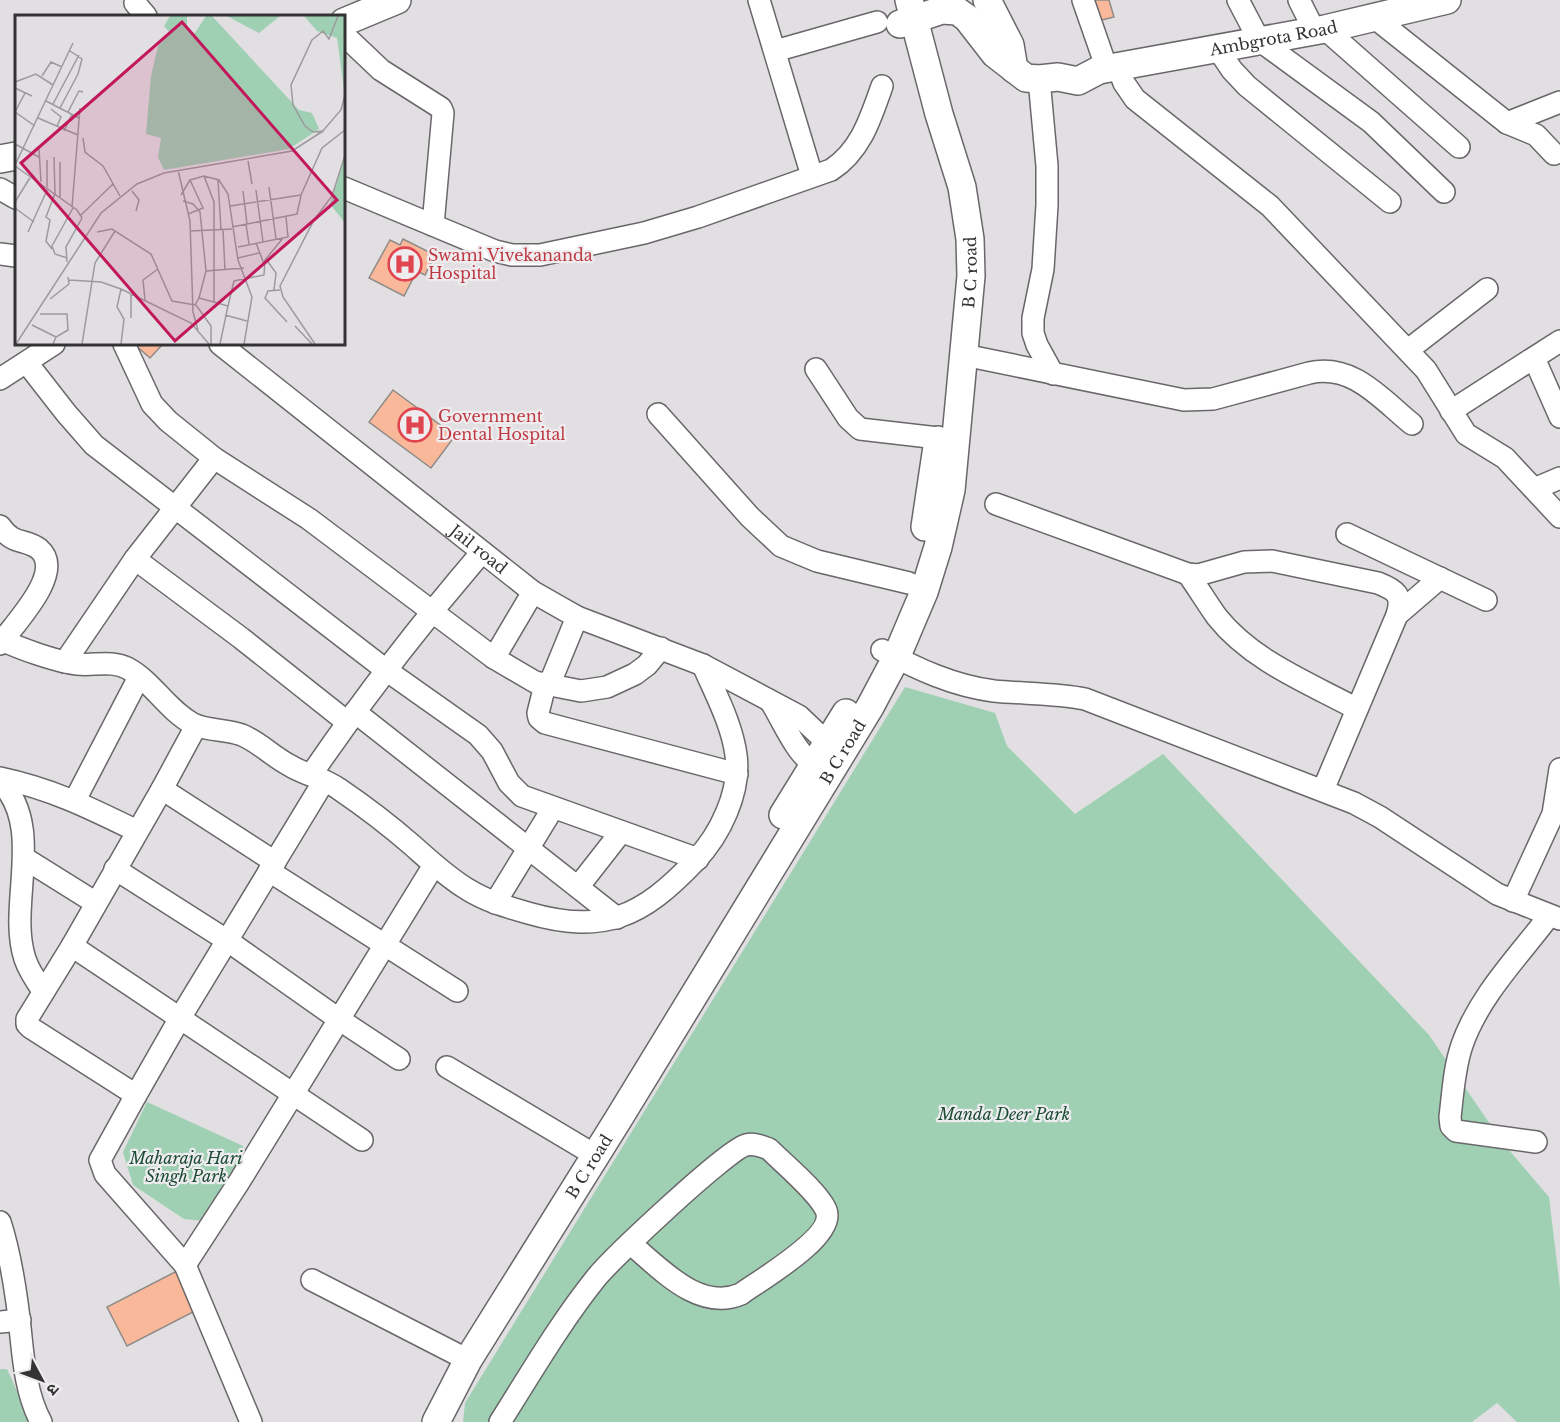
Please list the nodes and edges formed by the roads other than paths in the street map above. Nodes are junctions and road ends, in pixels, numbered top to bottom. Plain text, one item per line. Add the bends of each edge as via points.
1 (397, 0) edge
2 (759, 0) edge
3 (987, 0) edge
4 (1083, 0) edge
5 (1238, 0) edge
6 (1299, 0) edge
7 (1447, 0) edge
8 (956, 5) edge
9 (899, 13) edge
10 (1375, 18) junction
11 (345, 22) edge
12 (1320, 30) junction
13 (345, 36) edge
14 (1259, 40) junction
15 (1217, 48) junction
16 (775, 51) junction
17 (1014, 69) junction
18 (1108, 69) junction
19 (1048, 78) junction
20 (882, 86) dead end
21 (1560, 102) edge
22 (1507, 123) junction
23 (1459, 147) dead end
24 (1554, 154) dead end
25 (15, 156) edge
26 (0, 159) edge
27 (812, 176) junction
28 (345, 188) edge
29 (0, 189) edge
30 (1444, 192) dead end
31 (15, 197) edge
32 (1390, 202) dead end
33 (433, 225) junction
34 (0, 254) edge
35 (15, 256) edge
36 (1487, 289) dead end
37 (1560, 341) edge
38 (53, 345) edge
39 (124, 345) edge
40 (220, 345) edge
41 (1408, 350) junction
42 (964, 355) junction
43 (1534, 358) junction
44 (27, 363) junction
45 (816, 369) dead end
46 (1053, 374) junction
47 (0, 379) edge
48 (1451, 411) junction
49 (658, 414) dead end
50 (1560, 417) edge
51 (1412, 424) dead end
52 (938, 438) junction
53 (214, 458) junction
54 (1560, 478) edge
55 (1534, 489) junction
56 (996, 504) dead end
57 (176, 507) junction
58 (1560, 517) edge
59 (0, 526) edge
60 (1347, 534) dead end
61 (482, 552) junction
62 (135, 559) junction
63 (1188, 574) junction
64 (1440, 578) junction
65 (909, 583) junction
66 (533, 591) junction
67 (1486, 600) dead end
68 (431, 612) junction
69 (1397, 615) junction
70 (578, 617) junction
71 (1, 641) edge
72 (661, 648) junction
73 (889, 654) junction
74 (494, 658) junction
75 (64, 662) junction
76 (703, 665) junction
77 (386, 670) junction
78 (139, 676) junction
79 (545, 685) junction
80 (1357, 709) junction
81 (351, 717) junction
82 (196, 726) junction
83 (827, 760) junction
84 (1560, 769) edge
85 (736, 774) junction
86 (318, 778) junction
87 (0, 779) edge
88 (162, 789) junction
89 (1323, 790) junction
90 (75, 800) junction
91 (553, 808) junction
92 (8, 813) edge
93 (137, 831) junction
94 (621, 832) junction
95 (528, 848) junction
96 (24, 858) junction
97 (698, 859) junction
98 (434, 865) junction
99 (272, 866) junction
100 (115, 869) junction
101 (578, 887) junction
102 (1513, 901) junction
103 (96, 903) junction
104 (495, 903) junction
105 (617, 918) junction
106 (1555, 918) edge
107 (228, 941) junction
108 (385, 945) junction
109 (72, 946) junction
110 (44, 991) junction
111 (457, 991) dead end
112 (180, 1018) junction
113 (340, 1020) junction
114 (399, 1059) dead end
115 (447, 1066) dead end
116 (641, 1067) junction
117 (292, 1094) junction
118 (135, 1095) junction
119 (362, 1140) dead end
120 (1536, 1142) dead end
121 (583, 1148) junction
122 (0, 1222) edge
123 (631, 1244) junction
124 (185, 1264) junction
125 (312, 1280) dead end
126 (10, 1321) edge
127 (462, 1357) junction
128 (41, 1422) edge
129 (251, 1422) edge
130 (422, 1422) edge
131 (436, 1422) edge
132 (500, 1422) edge

1 - 11 main road
2 - 16 street
3 - 17 main road via 1010,45
4 - 18 street
5 - 14 street
6 - 12 street
7 - 10 main road, Ambgrota Road
8 - 9 main road via 942,10
8 - 17 main road via 995,54
9 - 16 street
9 - 42 main road, B C road via 939,114 962,187 971,276
9 - 52 main road via 949,215 952,285
10 - 12 main road, Ambgrota Road
10 - 22 street
12 - 14 main road, Ambgrota Road
12 - 23 street
13 - 33 street via 381,70 441,108
14 - 15 main road, Ambgrota Road
14 - 30 street via 1371,123
15 - 18 main road, Ambgrota Road
15 - 32 street via 1247,86
16 - 27 street
17 - 19 main road via 1026,78
18 - 19 main road, Ambgrota Road via 1078,81
18 - 41 street via 1124,82 1135,99 1270,206
19 - 46 street via 1047,205 1033,333
20 - 27 street via 867,126 848,157 831,170
21 - 22 street
22 - 24 street via 1536,135
25 - 26 main road
27 - 33 street via 644,233 540,255 495,251
28 - 33 street
29 - 31 street
34 - 35 street
36 - 41 street
37 - 43 street
38 - 44 street
39 - 53 street via 152,404
40 - 61 street, Jail road
41 - 48 street via 1426,370
42 - 46 street
42 - 73 main road, B C road via 951,490 938,547 924,592
43 - 48 street
43 - 50 street
44 - 47 street
44 - 57 street via 94,445
45 - 52 street via 848,418 860,429
46 - 51 street via 1198,401 1316,371 1334,370 1355,378
48 - 55 street via 1466,434 1499,453
49 - 65 street via 781,546 817,561
52 - 65 main road via 930,507
53 - 57 street
53 - 68 street via 309,519
54 - 55 street
55 - 58 street
56 - 63 street
57 - 62 street
57 - 77 street
59 - 71 street via 13,539 40,551 46,572 41,589
60 - 64 street
61 - 66 street, Jail road
61 - 68 street
62 - 75 street
62 - 81 street
63 - 69 street via 1198,575 1244,562 1272,561 1387,586 1399,596
63 - 80 street via 1218,618 1246,645 1279,668
64 - 67 street
64 - 69 street
65 - 73 main road
66 - 70 street, Jail road
66 - 74 street
68 - 74 street
68 - 77 street
69 - 80 street
70 - 72 street, Jail road
70 - 79 street via 552,678
71 - 75 street
72 - 76 street, Jail road
72 - 79 street via 635,674 607,687 581,690
73 - 83 main road
73 - 89 street via 970,687 1085,699
74 - 79 street via 523,677
75 - 78 street via 117,664
76 - 83 street, Jail road via 771,701 796,747
76 - 85 street via 732,739
77 - 81 street
77 - 91 street via 478,735 515,791
78 - 82 street
78 - 90 street
79 - 85 street via 537,713 545,723
80 - 89 street
81 - 86 street
81 - 95 street
82 - 86 street via 241,735 286,764
82 - 88 street
83 - 116 main road
84 - 102 street via 1553,814
85 - 97 street via 722,823
86 - 98 street via 368,809
86 - 99 street
87 - 90 street
87 - 92 street via 8,789
88 - 93 street
88 - 99 street
89 - 102 street via 1380,817
90 - 93 street
91 - 94 street
91 - 95 street
92 - 96 street via 23,836
93 - 100 street
94 - 97 street
94 - 101 street
95 - 101 street
95 - 104 street
96 - 103 street
96 - 110 street via 22,946 30,971
97 - 105 street via 650,901
98 - 104 street via 466,889
98 - 108 street
99 - 107 street
99 - 108 street
100 - 103 street
100 - 107 street
101 - 105 street
102 - 106 street
103 - 109 street
104 - 105 street via 570,924
106 - 120 street via 1479,1008 1456,1064 1450,1117 1456,1131
107 - 112 street
107 - 113 street
108 - 111 street
108 - 113 street
109 - 110 street
109 - 112 street
110 - 118 street via 30,1011 27,1024
112 - 117 street
112 - 118 street
113 - 114 street
113 - 117 street
115 - 121 street
116 - 121 main road
116 - 127 main road, B C road
117 - 119 street
117 - 124 street
118 - 124 street via 102,1154 102,1167
121 - 127 main road
122 - 126 street via 9,1250
123 - 123 street via 730,1154 745,1145 768,1149 821,1202 827,1213 826,1223 808,1246 731,1298 705,1297 680,1285
123 - 132 street via 598,1275 569,1314
124 - 129 street
125 - 127 street
126 - 128 street
127 - 130 main road via 439,1383
127 - 131 main road, B C road

